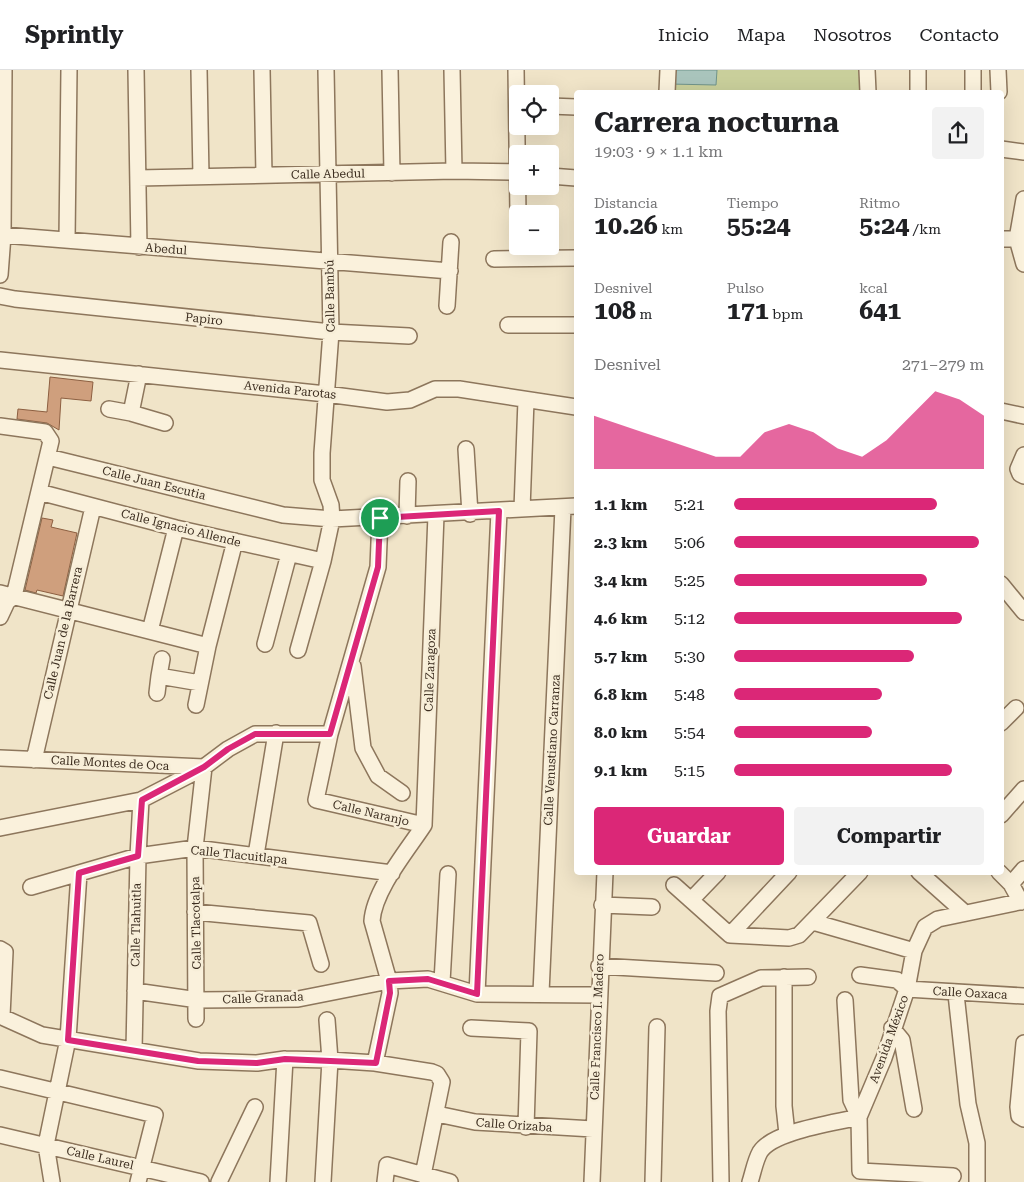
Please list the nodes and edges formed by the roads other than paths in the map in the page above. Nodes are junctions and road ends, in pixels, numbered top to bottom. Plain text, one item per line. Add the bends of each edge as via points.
1 (4, 70) edge
2 (69, 70) edge
3 (136, 70) edge
4 (199, 70) edge
5 (262, 70) edge
6 (326, 70) edge
7 (390, 70) edge
8 (452, 70) edge
9 (516, 70) edge
10 (668, 70) edge
11 (867, 70) edge
12 (918, 70) edge
13 (973, 70) edge
14 (999, 73) edge
15 (516, 85) edge
16 (667, 90) edge
17 (868, 90) edge
18 (918, 90) edge
19 (973, 90) edge
20 (999, 90) edge
21 (559, 107) edge
22 (574, 108) edge
23 (1004, 149) edge
24 (1024, 152) edge
25 (454, 171) junction
26 (509, 172) edge
27 (392, 173) junction
28 (328, 175) junction
29 (264, 176) junction
30 (201, 177) junction
31 (559, 177) edge
32 (138, 178) junction
33 (574, 178) edge
34 (1024, 199) edge
35 (3, 235) junction
36 (1004, 239) edge
37 (1017, 239) junction
38 (67, 240) junction
39 (452, 242) dead end
40 (139, 247) junction
41 (574, 258) edge
42 (494, 259) dead end
43 (330, 262) junction
44 (1024, 264) edge
45 (450, 271) junction
46 (0, 275) edge
47 (0, 296) edge
48 (447, 306) dead end
49 (508, 325) dead end
50 (574, 325) edge
51 (331, 332) junction
52 (409, 336) dead end
53 (0, 360) edge
54 (139, 374) junction
55 (326, 394) junction
56 (526, 400) junction
57 (574, 407) edge
58 (109, 409) dead end
59 (1004, 412) edge
60 (130, 413) junction
61 (1024, 416) edge
62 (165, 423) dead end
63 (0, 426) edge
64 (466, 449) dead end
65 (1024, 455) edge
66 (48, 457) junction
67 (1024, 476) edge
68 (408, 481) dead end
69 (39, 492) junction
70 (93, 507) junction
71 (570, 507) edge
72 (522, 509) junction
73 (499, 511) junction
74 (470, 514) junction
75 (436, 515) junction
76 (408, 516) junction
77 (380, 518) junction
78 (332, 519) junction
79 (176, 528) junction
80 (235, 541) junction
81 (289, 554) junction
82 (323, 561) junction
83 (1004, 588) edge
84 (7, 594) edge
85 (69, 611) junction
86 (1024, 611) edge
87 (0, 617) edge
88 (150, 631) junction
89 (265, 644) dead end
90 (208, 646) junction
91 (298, 650) dead end
92 (162, 659) dead end
93 (352, 662) junction
94 (159, 676) junction
95 (200, 683) junction
96 (157, 693) dead end
97 (196, 705) dead end
98 (1016, 708) dead end
99 (1004, 720) edge
100 (276, 733) junction
101 (330, 734) junction
102 (0, 758) edge
103 (34, 760) junction
104 (204, 767) junction
105 (1024, 789) edge
106 (402, 793) dead end
107 (142, 800) junction
108 (1004, 812) edge
109 (424, 825) junction
110 (0, 828) edge
111 (196, 848) junction
112 (256, 855) junction
113 (138, 856) junction
114 (1024, 869) edge
115 (79, 873) junction
116 (392, 873) junction
117 (448, 874) dead end
118 (605, 875) edge
119 (715, 875) edge
120 (786, 875) edge
121 (857, 875) edge
122 (922, 875) edge
123 (1002, 875) edge
124 (1011, 884) junction
125 (674, 885) dead end
126 (31, 887) dead end
127 (692, 899) junction
128 (1023, 901) edge
129 (602, 905) junction
130 (652, 907) dead end
131 (195, 912) junction
132 (964, 913) junction
133 (813, 922) junction
134 (730, 935) junction
135 (0, 950) edge
136 (914, 951) junction
137 (321, 964) dead end
138 (599, 966) junction
139 (716, 973) dead end
140 (860, 975) dead end
141 (784, 977) junction
142 (808, 977) dead end
143 (389, 981) junction
144 (442, 982) junction
145 (907, 989) junction
146 (135, 992) junction
147 (541, 993) junction
148 (477, 994) junction
149 (956, 994) junction
150 (598, 995) junction
151 (1024, 996) edge
152 (198, 1000) junction
153 (845, 1000) dead end
154 (1, 1016) edge
155 (196, 1019) dead end
156 (327, 1020) dead end
157 (657, 1027) dead end
158 (471, 1028) dead end
159 (892, 1028) junction
160 (68, 1040) junction
161 (1024, 1043) edge
162 (134, 1050) junction
163 (285, 1059) junction
164 (330, 1060) junction
165 (376, 1063) junction
166 (0, 1078) edge
167 (57, 1091) junction
168 (255, 1106) dead end
169 (914, 1109) dead end
170 (437, 1114) junction
171 (859, 1117) junction
172 (1021, 1117) edge
173 (526, 1127) junction
174 (593, 1129) junction
175 (787, 1134) junction
176 (0, 1135) edge
177 (46, 1145) junction
178 (140, 1175) edge
179 (423, 1175) junction
180 (953, 1176) dead end
181 (52, 1182) edge
182 (201, 1182) edge
183 (219, 1182) edge
184 (278, 1182) edge
185 (323, 1182) edge
186 (385, 1182) edge
187 (450, 1182) edge
188 (592, 1182) edge
189 (653, 1182) edge
190 (721, 1182) edge
191 (750, 1182) edge
192 (977, 1182) edge

1 - 35 street
2 - 38 street
3 - 32 street
4 - 30 street
5 - 29 street
6 - 28 street, Calle Bambú
7 - 27 street
8 - 25 street
9 - 15 street
10 - 16 street
11 - 17 street
12 - 18 street
13 - 19 street
14 - 20 street
21 - 22 street
23 - 24 street
25 - 26 street, Calle Abedul
25 - 27 street, Calle Abedul
27 - 28 street, Calle Abedul
28 - 29 street, Calle Abedul
28 - 43 street, Calle Bambú
29 - 30 street, Calle Abedul
30 - 32 street, Calle Abedul
31 - 33 street
32 - 40 street
34 - 37 street
35 - 38 street, Abedul
35 - 46 street
36 - 37 street
37 - 44 street
38 - 40 street, Abedul
39 - 45 street
40 - 43 street, Abedul
41 - 42 street
43 - 45 street, Abedul
43 - 51 street, Calle Bambú
45 - 48 street
47 - 51 street, Papiro
49 - 50 street
51 - 52 street, Papiro
51 - 55 street, Calle Bambú
53 - 54 street, Avenida Parotas
54 - 55 street, Avenida Parotas
54 - 60 street
55 - 56 street, Avenida Parotas via 387,402 410,400 435,389 459,389
55 - 78 street, Calle Bambú via 322,480
56 - 57 street, Avenida Parotas
56 - 72 street
58 - 60 street
59 - 61 street
60 - 62 street
63 - 66 street via 45,432 51,441
64 - 74 street
65 - 67 street via 1018,469
66 - 69 street
66 - 78 street, Calle Juan Escutia via 283,514
68 - 76 street
69 - 70 street, Calle Ignacio Allende
69 - 84 street
70 - 79 street, Calle Ignacio Allende
70 - 85 street, Calle Juan de la Barrera
71 - 72 street, Calle Juan Escutia
71 - 147 street, Calle Venustiano Carranza
72 - 73 street, Calle Juan Escutia
73 - 74 street, Calle Juan Escutia
73 - 148 street
74 - 75 street, Calle Juan Escutia
75 - 76 street, Calle Juan Escutia
75 - 109 street, Calle Zaragoza
76 - 77 street, Calle Juan Escutia
77 - 78 street, Calle Juan Escutia
77 - 93 street, Calle Naranjo via 378,567
78 - 82 street
79 - 80 street, Calle Ignacio Allende
79 - 88 street
80 - 81 street, Calle Ignacio Allende
80 - 90 street
81 - 82 street, Calle Ignacio Allende
81 - 89 street
82 - 91 street
83 - 86 street
84 - 85 street
84 - 87 street
85 - 88 street
85 - 103 street, Calle Juan de la Barrera
88 - 90 street
90 - 95 street
92 - 94 street
93 - 101 street, Calle Naranjo
93 - 106 street via 363,748 378,776
94 - 95 street
94 - 96 street
95 - 97 street
98 - 99 street
100 - 101 street
100 - 104 street via 255,734
100 - 112 street
101 - 109 street, Calle Naranjo via 316,800
102 - 103 street, Calle Montes de Oca
103 - 104 street, Calle Montes de Oca
104 - 107 street
104 - 111 street, Calle Tlacotalpa
105 - 108 street
107 - 110 street
107 - 113 street, Calle Tlahuitla
109 - 116 street, Calle Naranjo
111 - 112 street, Calle Tlacuitlapa
111 - 113 street, Calle Tlacuitlapa
111 - 131 street, Calle Tlacotalpa
112 - 116 street, Calle Tlacuitlapa
113 - 115 street, Calle Tlacuitlapa
113 - 146 street, Calle Tlahuitla
114 - 124 street
115 - 126 street, Calle Tlacuitlapa
115 - 160 street
116 - 143 street, Calle Naranjo via 373,911 372,921
117 - 144 street
118 - 129 street, Calle Francisco I. Madero
119 - 127 street
120 - 134 street
121 - 133 street
122 - 132 street
123 - 124 street
124 - 128 street
125 - 127 street
127 - 134 street
128 - 132 street, Avenida México
129 - 130 street
129 - 138 street, Calle Francisco I. Madero
131 - 137 street via 309,924
131 - 152 street, Calle Tlacotalpa
132 - 136 street, Avenida México via 938,919 926,927
133 - 134 street via 799,935 789,938
133 - 136 street
135 - 154 street via 5,952
136 - 145 street, Avenida México
138 - 139 street
138 - 150 street, Calle Francisco I. Madero
140 - 145 street, Calle Oaxaca via 897,980
141 - 142 street
141 - 175 street
141 - 190 street via 761,978 720,996
143 - 144 street, Calle Granada via 428,979
143 - 152 street, Calle Granada via 298,999
143 - 165 street, Calle Naranjo via 390,993
144 - 148 street, Calle Granada
145 - 149 street, Calle Oaxaca
145 - 159 street, Avenida México
146 - 152 street, Calle Granada
146 - 162 street, Calle Tlahuitla
147 - 148 street, Calle Granada
147 - 150 street, Calle Granada
149 - 151 street, Calle Oaxaca
149 - 192 street via 968,1104 977,1143
150 - 174 street, Calle Francisco I. Madero
152 - 155 street, Calle Tlacotalpa
153 - 171 street via 851,1100
154 - 160 street via 42,1035
156 - 164 street
157 - 189 street
158 - 173 street via 529,1031
159 - 169 street via 902,1040
159 - 171 street, Avenida México via 884,1058
160 - 162 street
160 - 167 street
161 - 172 street
162 - 163 street via 198,1061 257,1063
163 - 164 street
163 - 184 street
164 - 165 street
164 - 185 street
165 - 170 street via 437,1074 442,1082
166 - 167 street
167 - 177 street
167 - 178 street via 154,1115
168 - 183 street
170 - 173 street, Calle Orizaba
170 - 179 street
171 - 175 street
171 - 180 street via 860,1171
173 - 174 street, Calle Orizaba
174 - 188 street, Calle Francisco I. Madero
175 - 191 street via 770,1142 760,1152
176 - 177 street, Calle Laurel
177 - 178 street, Calle Laurel
177 - 181 street
178 - 182 street, Calle Laurel
179 - 186 street via 387,1165
179 - 187 street

